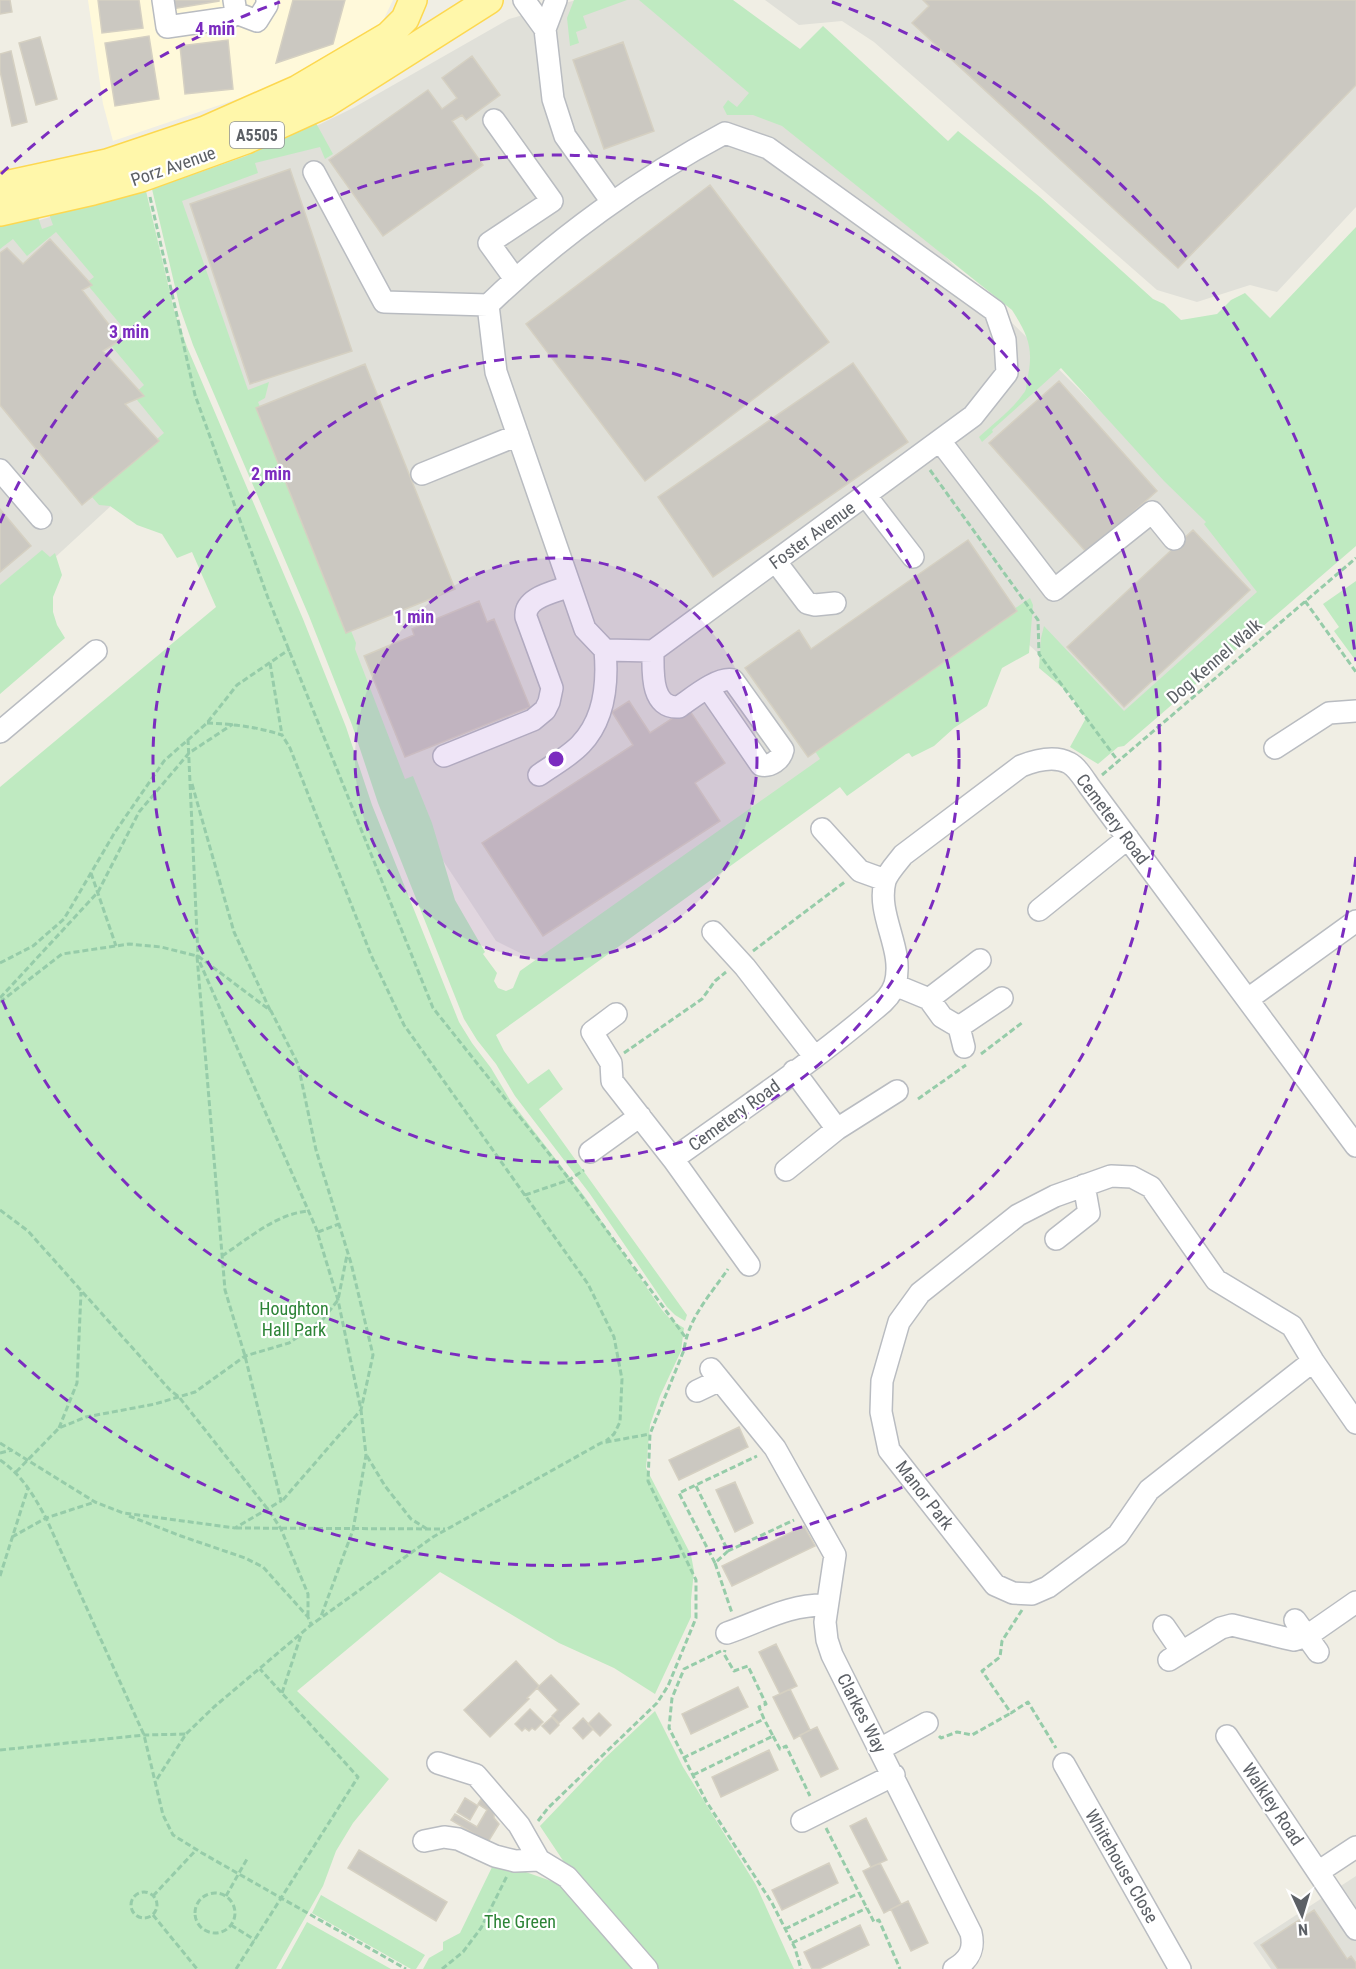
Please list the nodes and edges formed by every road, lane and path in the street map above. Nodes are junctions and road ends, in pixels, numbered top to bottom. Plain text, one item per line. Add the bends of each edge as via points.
1 (163, 0) edge
2 (267, 0) edge
3 (413, 0) edge
4 (489, 0) edge
5 (524, 0) edge
6 (556, 0) edge
7 (235, 6) edge
8 (544, 29) junction
9 (494, 120) dead end
10 (314, 172) dead end
11 (0, 186) edge
12 (149, 190) dead end
13 (612, 202) junction
14 (0, 212) edge
15 (515, 279) junction
16 (488, 305) junction
17 (518, 435) junction
18 (940, 441) junction
19 (920, 456) junction
20 (0, 470) edge
21 (422, 474) dead end
22 (866, 496) junction
23 (41, 518) dead end
24 (1174, 539) dead end
25 (913, 557) dead end
26 (1356, 558) edge
27 (776, 562) junction
28 (570, 586) junction
29 (1305, 601) junction
30 (835, 603) dead end
31 (290, 649) junction
32 (605, 650) junction
33 (96, 651) dead end
34 (654, 651) junction
35 (270, 663) junction
36 (1356, 672) edge
37 (708, 688) dead end
38 (1356, 711) edge
39 (207, 723) junction
40 (233, 724) junction
41 (0, 732) edge
42 (282, 735) junction
43 (188, 738) junction
44 (1275, 748) dead end
45 (189, 753) junction
46 (444, 756) dead end
47 (1118, 760) junction
48 (539, 775) dead end
49 (190, 778) junction
50 (1089, 786) junction
51 (822, 829) dead end
52 (1128, 838) junction
53 (91, 873) junction
54 (885, 880) junction
55 (98, 892) junction
56 (1039, 910) dead end
57 (1356, 921) edge
58 (713, 932) dead end
59 (116, 946) junction
60 (198, 956) junction
61 (980, 960) dead end
62 (0, 963) edge
63 (895, 985) junction
64 (1002, 998) dead end
65 (929, 999) junction
66 (1248, 999) junction
67 (0, 1000) edge
68 (271, 1011) junction
69 (616, 1014) dead end
70 (959, 1027) junction
71 (964, 1047) dead end
72 (814, 1056) junction
73 (794, 1071) junction
74 (897, 1090) dead end
75 (640, 1116) junction
76 (837, 1129) junction
77 (1356, 1146) edge
78 (590, 1152) dead end
79 (673, 1159) junction
80 (786, 1170) dead end
81 (1084, 1185) junction
82 (1, 1211) edge
83 (309, 1211) junction
84 (339, 1224) junction
85 (317, 1232) junction
86 (1056, 1239) dead end
87 (348, 1253) junction
88 (222, 1256) junction
89 (744, 1259) joint
90 (81, 1291) junction
91 (338, 1300) junction
92 (686, 1338) junction
93 (245, 1356) junction
94 (1312, 1361) junction
95 (697, 1391) dead end
96 (179, 1397) junction
97 (362, 1410) junction
98 (1356, 1423) edge
99 (59, 1428) junction
100 (650, 1434) junction
101 (606, 1441) junction
102 (0, 1443) edge
103 (775, 1448) junction
104 (12, 1450) junction
105 (0, 1453) edge
106 (366, 1455) junction
107 (0, 1460) edge
108 (27, 1460) junction
109 (16, 1473) junction
110 (696, 1486) junction
111 (28, 1488) junction
112 (281, 1501) junction
113 (95, 1502) junction
114 (266, 1508) junction
115 (812, 1512) junction
116 (124, 1513) junction
117 (46, 1518) junction
118 (235, 1528) junction
119 (281, 1529) junction
120 (353, 1530) junction
121 (429, 1530) junction
122 (447, 1530) junction
123 (12, 1537) junction
124 (728, 1551) junction
125 (715, 1563) junction
126 (0, 1576) edge
127 (1032, 1594) junction
128 (1356, 1602) edge
129 (827, 1605) junction
130 (308, 1617) junction
131 (320, 1619) junction
132 (312, 1625) junction
133 (1164, 1626) dead end
134 (302, 1633) junction
135 (730, 1637) junction
136 (260, 1669) junction
137 (666, 1688) junction
138 (282, 1694) junction
139 (672, 1700) junction
140 (1011, 1713) junction
141 (764, 1719) junction
142 (927, 1723) joint
143 (186, 1734) junction
144 (144, 1736) junction
145 (773, 1736) junction
146 (1227, 1736) dead end
147 (880, 1749) junction
148 (0, 1750) edge
149 (683, 1758) junction
150 (438, 1763) dead end
151 (1064, 1764) joint
152 (693, 1775) junction
153 (894, 1775) junction
154 (156, 1781) junction
155 (810, 1816) junction
156 (527, 1838) junction
157 (424, 1840) dead end
158 (1356, 1847) edge
159 (196, 1850) junction
160 (247, 1859) dead end
161 (539, 1860) junction
162 (515, 1861) junction
163 (1318, 1872) junction
164 (240, 1874) junction
165 (859, 1893) junction
166 (153, 1896) junction
167 (226, 1896) junction
168 (281, 1898) junction
169 (867, 1908) junction
170 (153, 1915) junction
171 (231, 1925) junction
172 (785, 1929) junction
173 (1356, 1929) edge
174 (255, 1940) junction
175 (792, 1943) junction
176 (198, 1969) edge
177 (236, 1969) edge
178 (406, 1969) edge
179 (442, 1969) edge
180 (647, 1969) edge
181 (801, 1969) edge
182 (900, 1969) edge
183 (954, 1969) edge
184 (1180, 1969) edge

1 - 7 street via 167,27 229,18
2 - 7 street via 257,21
3 - 11 main road, Porz Avenue / A5505 via 405,19 388,36 298,89 205,130 107,163
4 - 14 main road, Porz Avenue / A5505 via 325,104 246,140 152,175
5 - 8 street
6 - 8 street
8 - 13 street via 553,99 566,136
9 - 15 street via 552,201 489,243
10 - 16 street via 384,302
12 - 31 path via 195,395
13 - 15 street, Foster Avenue
13 - 18 street, Foster Avenue via 726,133 768,148 995,311 1005,340 1007,373 973,416
15 - 16 street, Foster Avenue
16 - 17 street via 496,372
17 - 21 street
17 - 28 street
18 - 19 street, Foster Avenue
18 - 24 street via 1054,590 1152,512
19 - 22 street, Foster Avenue
19 - 47 path via 1038,620 1039,654
20 - 23 street
22 - 25 street
22 - 27 street, Foster Avenue
26 - 29 path, Dog Kennel Walk
27 - 30 street via 807,603
27 - 34 street, Foster Avenue
28 - 32 street via 585,629
28 - 46 street via 530,603 525,609 552,688 545,710 533,720
29 - 36 path
29 - 47 path, Dog Kennel Walk
31 - 35 path
31 - 92 path via 433,1008 566,1175
32 - 34 street
32 - 48 street via 605,694 590,734
33 - 41 street
34 - 37 street via 653,682 665,705 679,707
35 - 39 path via 237,685
35 - 42 path
38 - 44 street via 1329,713
39 - 40 path
39 - 43 path
40 - 42 path
40 - 45 path
42 - 101 path via 371,955 404,1025 588,1284 614,1337 622,1379 620,1422
43 - 45 path
43 - 53 path via 164,761 136,799
45 - 49 path
45 - 55 path via 139,812
47 - 50 path, Dog Kennel Walk
49 - 60 path
49 - 68 path via 234,932
50 - 52 street, Cemetery Road
50 - 54 street, Cemetery Road via 1071,764 1050,759 1021,766 903,855
51 - 54 street via 860,871
52 - 56 street
52 - 66 street, Cemetery Road
53 - 55 path
53 - 62 path via 64,919 33,946
54 - 63 street via 883,902 897,960
55 - 59 path
55 - 67 path
57 - 66 street
58 - 72 street
59 - 60 path via 161,947
59 - 67 path via 62,954
60 - 68 path
60 - 83 path
60 - 88 path
61 - 65 street
63 - 65 street
63 - 72 street, Cemetery Road via 876,1009
64 - 70 street
65 - 70 street via 942,1017
66 - 77 street, Cemetery Road
68 - 84 path via 298,1064 316,1150
69 - 75 street, Cemetery Road via 592,1032 611,1063 612,1081
70 - 71 street
72 - 73 street, Cemetery Road
73 - 76 street, Cemetery Road
73 - 79 street, Cemetery Road
74 - 76 street
75 - 78 street
75 - 79 street, Cemetery Road
76 - 80 street
79 - 89 street, Cemetery Road
81 - 86 street via 1089,1213
81 - 94 street, Manor Park via 1111,1176 1132,1178 1151,1187 1216,1280 1292,1326
81 - 127 street, Manor Park via 1018,1215 920,1293 899,1322 882,1381 881,1412 889,1450 995,1586 1013,1593
82 - 90 path via 28,1231
83 - 85 path
83 - 88 path via 273,1223
84 - 85 path
84 - 87 path
85 - 91 path
87 - 91 path
87 - 97 path via 372,1355
88 - 93 path via 225,1290
89 - 92 path via 692,1320
90 - 96 path
90 - 99 path via 77,1383
91 - 93 path via 322,1318 289,1342
91 - 97 path
92 - 100 path
93 - 96 path via 195,1392
93 - 112 path
94 - 98 street, Manor Park
94 - 127 street via 1149,1490 1118,1535 1048,1587
95 - 103 street, Clarkes Way via 716,1374
96 - 99 path via 86,1417
96 - 114 path
97 - 106 path
97 - 112 path
99 - 108 path
100 - 101 path
100 - 137 path via 648,1481 696,1580 696,1618
101 - 122 path
102 - 104 path
103 - 110 path
103 - 115 street, Clarkes Way
104 - 105 path
104 - 108 path
106 - 120 path
106 - 121 path via 411,1519
107 - 109 path
108 - 109 path
108 - 113 path
109 - 111 path
110 - 124 path
110 - 125 path via 679,1493
111 - 117 path
111 - 123 path
112 - 114 path
113 - 116 path
113 - 117 path
114 - 118 path
114 - 119 path
115 - 124 path
115 - 129 street, Clarkes Way via 835,1555
116 - 118 path
116 - 130 path via 263,1567
117 - 123 path
117 - 144 path
118 - 119 path
119 - 120 path
119 - 130 path via 308,1594
120 - 121 path
120 - 131 path
121 - 122 path
122 - 131 path
123 - 126 path
124 - 125 path
125 - 135 path
127 - 140 path via 1002,1641 1000,1656 982,1671
128 - 133 street via 1294,1640 1232,1625 1176,1656
129 - 135 street via 806,1605 781,1612
129 - 147 street, Clarkes Way via 825,1622 832,1655
130 - 132 path
131 - 132 path
132 - 134 path
134 - 136 path
134 - 138 path
135 - 139 path via 684,1669
135 - 141 path via 724,1654 734,1671 748,1666 766,1704 759,1707
136 - 138 path
136 - 143 path
137 - 139 path
137 - 156 path via 648,1712 548,1808
138 - 168 path via 358,1777
139 - 149 path via 669,1728
140 - 142 path via 972,1734 957,1732 941,1738
140 - 151 path via 1028,1702
141 - 145 path
141 - 149 path
142 - 147 street
143 - 144 path
143 - 154 path
144 - 148 path
144 - 154 path
145 - 152 path
145 - 155 path via 780,1749 786,1746
146 - 163 street, Walkley Road
147 - 153 street, Clarkes Way
149 - 152 path
150 - 156 street via 476,1775
151 - 184 street, Whitehouse Close
152 - 172 path
153 - 155 street
153 - 183 street, Clarkes Way via 970,1933 970,1953
154 - 159 path via 163,1815 173,1835
155 - 165 path
156 - 161 street
157 - 162 street via 458,1839
158 - 163 street
159 - 164 path
159 - 166 path
160 - 164 path
161 - 162 street
161 - 180 street via 567,1877
162 - 179 path via 481,1928 463,1952
163 - 173 street, Walkley Road
164 - 167 path
164 - 168 path
165 - 169 path
165 - 172 path
166 - 170 path via 157,1905
166 - 170 path via 141,1892 130,1905 137,1917
167 - 171 path via 234,1906
167 - 171 path via 207,1895 198,1904 196,1917 202,1928 214,1933
168 - 174 path
168 - 178 path
169 - 175 path
169 - 182 path via 874,1922 879,1920
170 - 176 path
171 - 174 path
172 - 175 path
174 - 177 path
175 - 181 path

